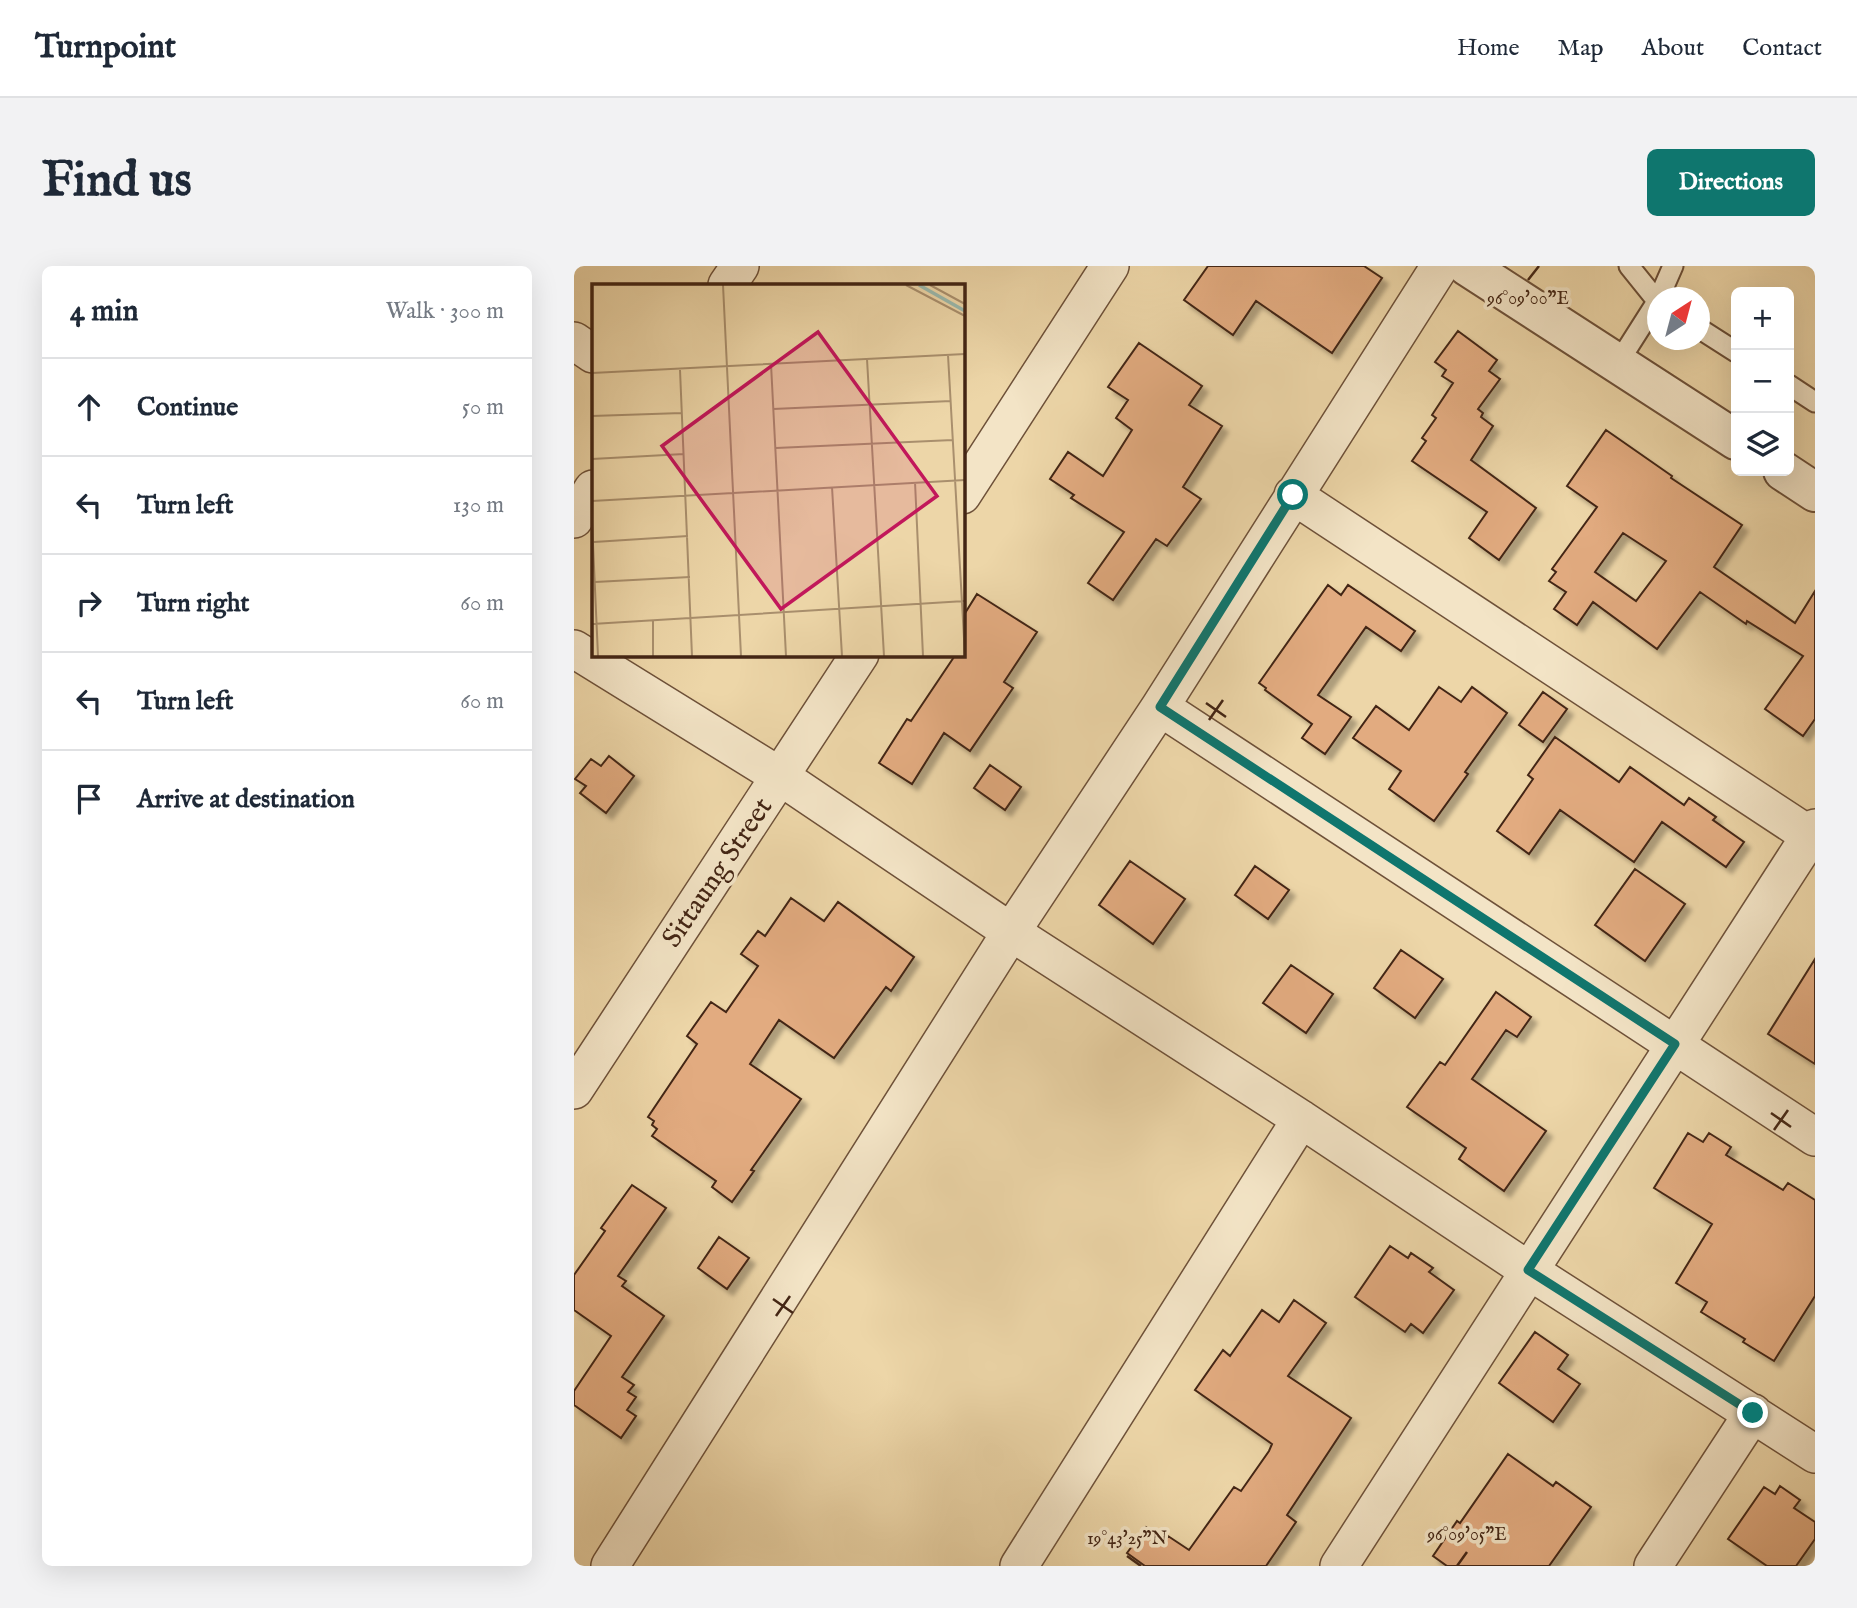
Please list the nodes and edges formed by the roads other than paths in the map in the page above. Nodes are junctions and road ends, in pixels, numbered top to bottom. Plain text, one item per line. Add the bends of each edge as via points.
1 (740, 266) edge
2 (1110, 266) edge
3 (1440, 266) edge
4 (1467, 266) edge
5 (1629, 266) edge
6 (1673, 266) edge
7 (728, 284) edge
8 (1647, 287) edge
9 (1664, 287) edge
10 (1647, 317) edge
11 (1710, 336) edge
12 (574, 341) edge
13 (1733, 350) edge
14 (592, 353) edge
15 (1618, 363) junction
16 (1794, 388) edge
17 (1815, 402) edge
18 (1731, 437) edge
19 (1791, 476) edge
20 (592, 491) edge
21 (964, 492) edge
22 (1815, 492) edge
23 (1293, 495) junction
24 (574, 519) edge
25 (574, 649) edge
26 (859, 656) edge
27 (1160, 707) junction
28 (781, 777) junction
29 (1813, 834) edge
30 (1011, 932) junction
31 (1675, 1044) junction
32 (574, 1090) edge
33 (1301, 1119) junction
34 (1815, 1137) edge
35 (1528, 1270) junction
36 (1753, 1413) junction
37 (1815, 1454) edge
38 (610, 1566) edge
39 (1019, 1566) edge
40 (1339, 1566) edge
41 (1653, 1566) edge

1 - 7 street
2 - 21 street
3 - 23 street
4 - 15 street
5 - 8 lane
6 - 9 lane
10 - 15 lane
11 - 13 lane
12 - 14 street
15 - 18 street
16 - 17 lane
19 - 22 street
20 - 24 street
23 - 27 street
23 - 29 street
25 - 28 street
26 - 28 street, Sittaung Street
27 - 30 street
27 - 31 street
28 - 30 street
28 - 32 street, Sittaung Street
29 - 31 street
30 - 33 street
30 - 38 street
31 - 34 street
31 - 35 street
33 - 35 street
33 - 39 street
35 - 36 street
35 - 40 street
36 - 37 street
36 - 41 street

